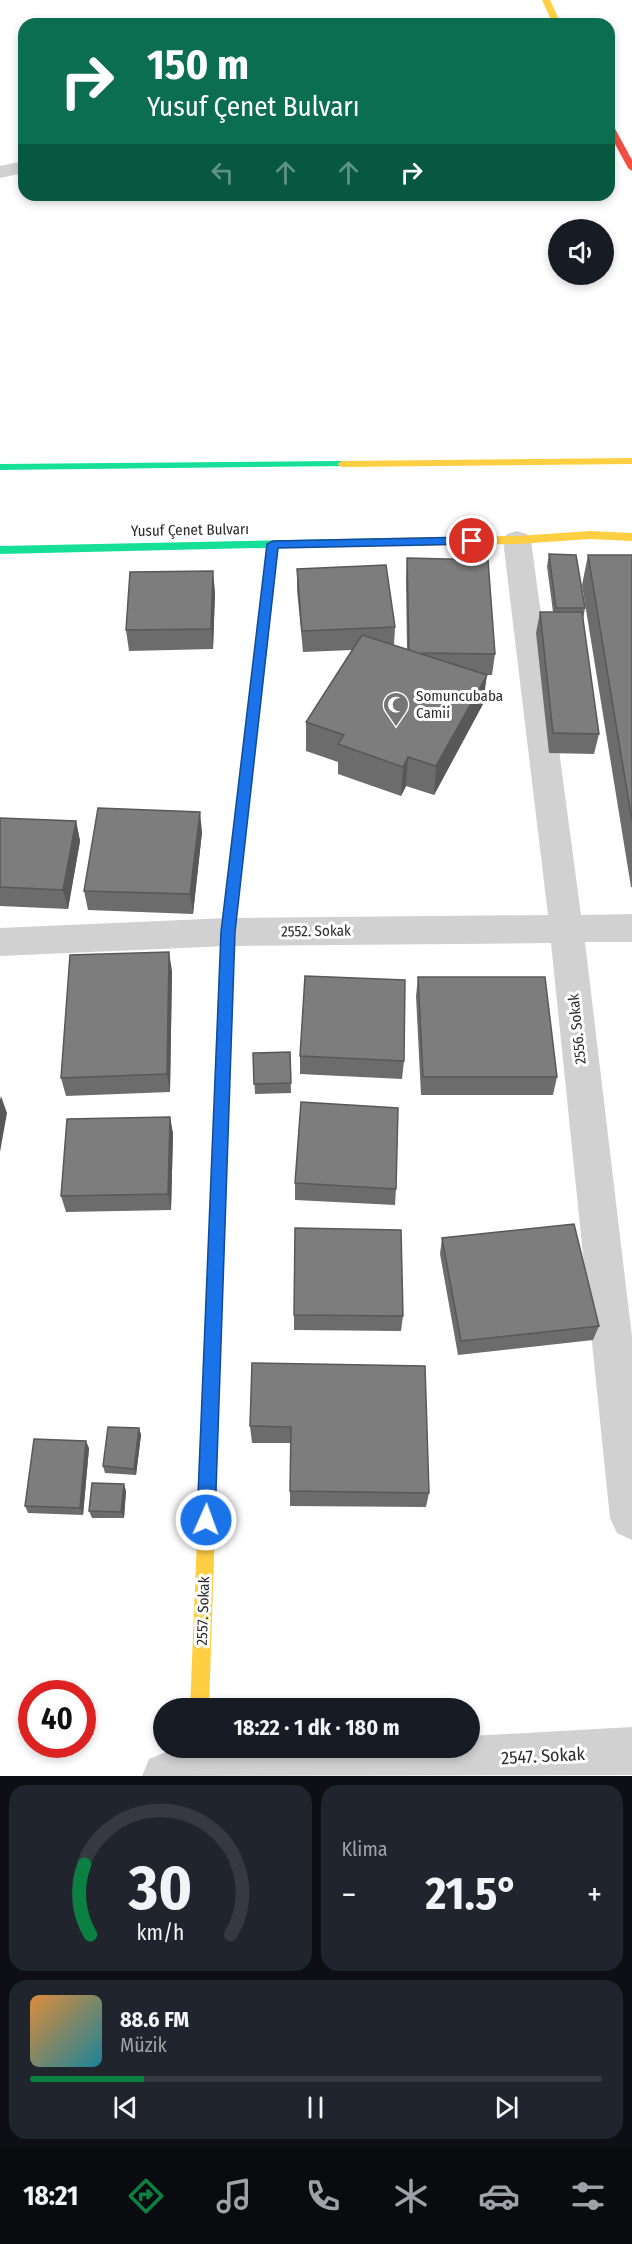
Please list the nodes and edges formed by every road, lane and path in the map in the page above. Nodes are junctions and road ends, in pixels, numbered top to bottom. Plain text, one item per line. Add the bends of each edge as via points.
1 (546, 0) edge
2 (554, 18) edge
3 (615, 136) edge
4 (18, 168) edge
5 (632, 168) edge
6 (0, 172) edge
7 (632, 461) edge
8 (0, 467) edge
9 (632, 537) edge
10 (517, 540) junction
11 (273, 544) junction
12 (0, 550) edge
13 (566, 928) junction
14 (632, 928) edge
15 (228, 932) junction
16 (0, 942) edge
17 (632, 1518) edge
18 (199, 1698) edge
19 (632, 1751) edge
20 (187, 1766) edge

1 - 2 main road
3 - 5 main road
4 - 6 street
7 - 8 main road
9 - 10 main road, Yusuf Çenet Bulvarı
10 - 11 main road, Yusuf Çenet Bulvarı
10 - 13 street, 2556. Sokak
11 - 12 main road, Yusuf Çenet Bulvarı
11 - 15 main road, 2557. Sokak
13 - 14 street, 2552. Sokak
13 - 15 street, 2552. Sokak
13 - 17 street, 2556. Sokak
15 - 16 street, 2552. Sokak
15 - 18 main road, 2557. Sokak
19 - 20 street, 2547. Sokak

